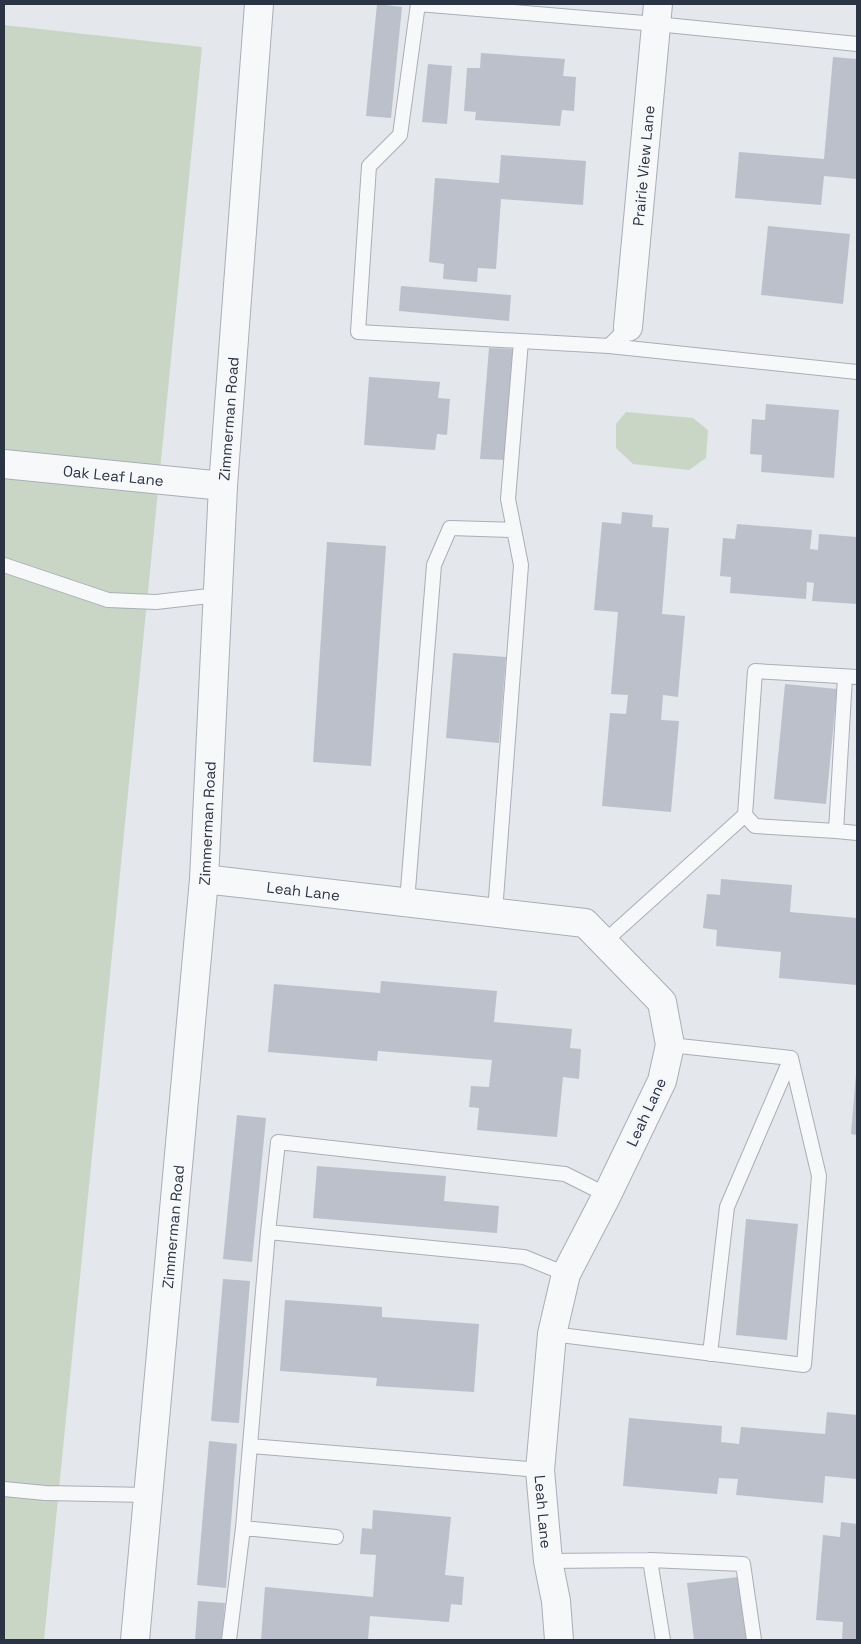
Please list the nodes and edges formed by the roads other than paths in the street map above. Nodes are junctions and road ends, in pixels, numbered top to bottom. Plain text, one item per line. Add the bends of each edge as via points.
1 (259, 4) edge
2 (418, 4) edge
3 (658, 14) edge
4 (857, 44) edge
5 (628, 327) joint
6 (521, 341) junction
7 (609, 346) junction
8 (857, 372) edge
9 (4, 464) edge
10 (224, 486) junction
11 (514, 530) junction
12 (4, 565) edge
13 (218, 595) junction
14 (851, 677) edge
15 (745, 815) junction
16 (836, 831) junction
17 (857, 833) edge
18 (204, 879) junction
19 (407, 902) junction
20 (495, 912) junction
21 (604, 942) junction
22 (670, 1046) junction
23 (791, 1058) junction
24 (607, 1195) junction
25 (268, 1232) junction
26 (566, 1274) junction
27 (552, 1334) junction
28 (710, 1354) junction
29 (250, 1446) junction
30 (540, 1470) junction
31 (4, 1489) edge
32 (148, 1495) junction
33 (243, 1528) junction
34 (336, 1537) dead end
35 (650, 1560) junction
36 (548, 1561) junction
37 (135, 1640) edge
38 (229, 1640) edge
39 (560, 1640) edge
40 (663, 1640) edge
41 (754, 1640) edge

1 - 10 street, Zimmerman Road
2 - 3 lane
2 - 6 lane via 400,135 369,166 358,332
3 - 4 lane
3 - 5 street, Prairie View Lane
5 - 7 lane
6 - 7 lane
6 - 11 lane via 508,499
7 - 8 lane
9 - 10 street, Oak Leaf Lane
10 - 13 street, Zimmerman Road
11 - 19 lane via 450,528 434,565
11 - 20 lane via 521,565
12 - 13 lane via 108,600 156,602
13 - 18 street, Zimmerman Road
14 - 15 lane via 755,671
14 - 16 lane
15 - 16 lane via 756,826
15 - 21 lane
16 - 17 lane
18 - 19 street, Leah Lane
18 - 32 street, Zimmerman Road
19 - 20 street, Leah Lane
20 - 21 street, Leah Lane via 585,923
21 - 22 street, Leah Lane via 662,1002
22 - 23 lane
22 - 24 street, Leah Lane via 662,1081
23 - 28 lane via 727,1207
23 - 28 lane via 820,1176 804,1365
24 - 25 lane via 565,1174 278,1142
24 - 26 street, Leah Lane
25 - 26 lane via 524,1257
25 - 29 lane
26 - 27 street, Leah Lane
27 - 28 lane
27 - 30 street, Leah Lane
29 - 30 lane
29 - 33 lane
30 - 36 street, Leah Lane
31 - 32 lane
32 - 37 street, Zimmerman Road
33 - 34 lane
33 - 38 lane
35 - 36 lane
35 - 40 lane
35 - 41 lane via 743,1564
36 - 39 street, Leah Lane

